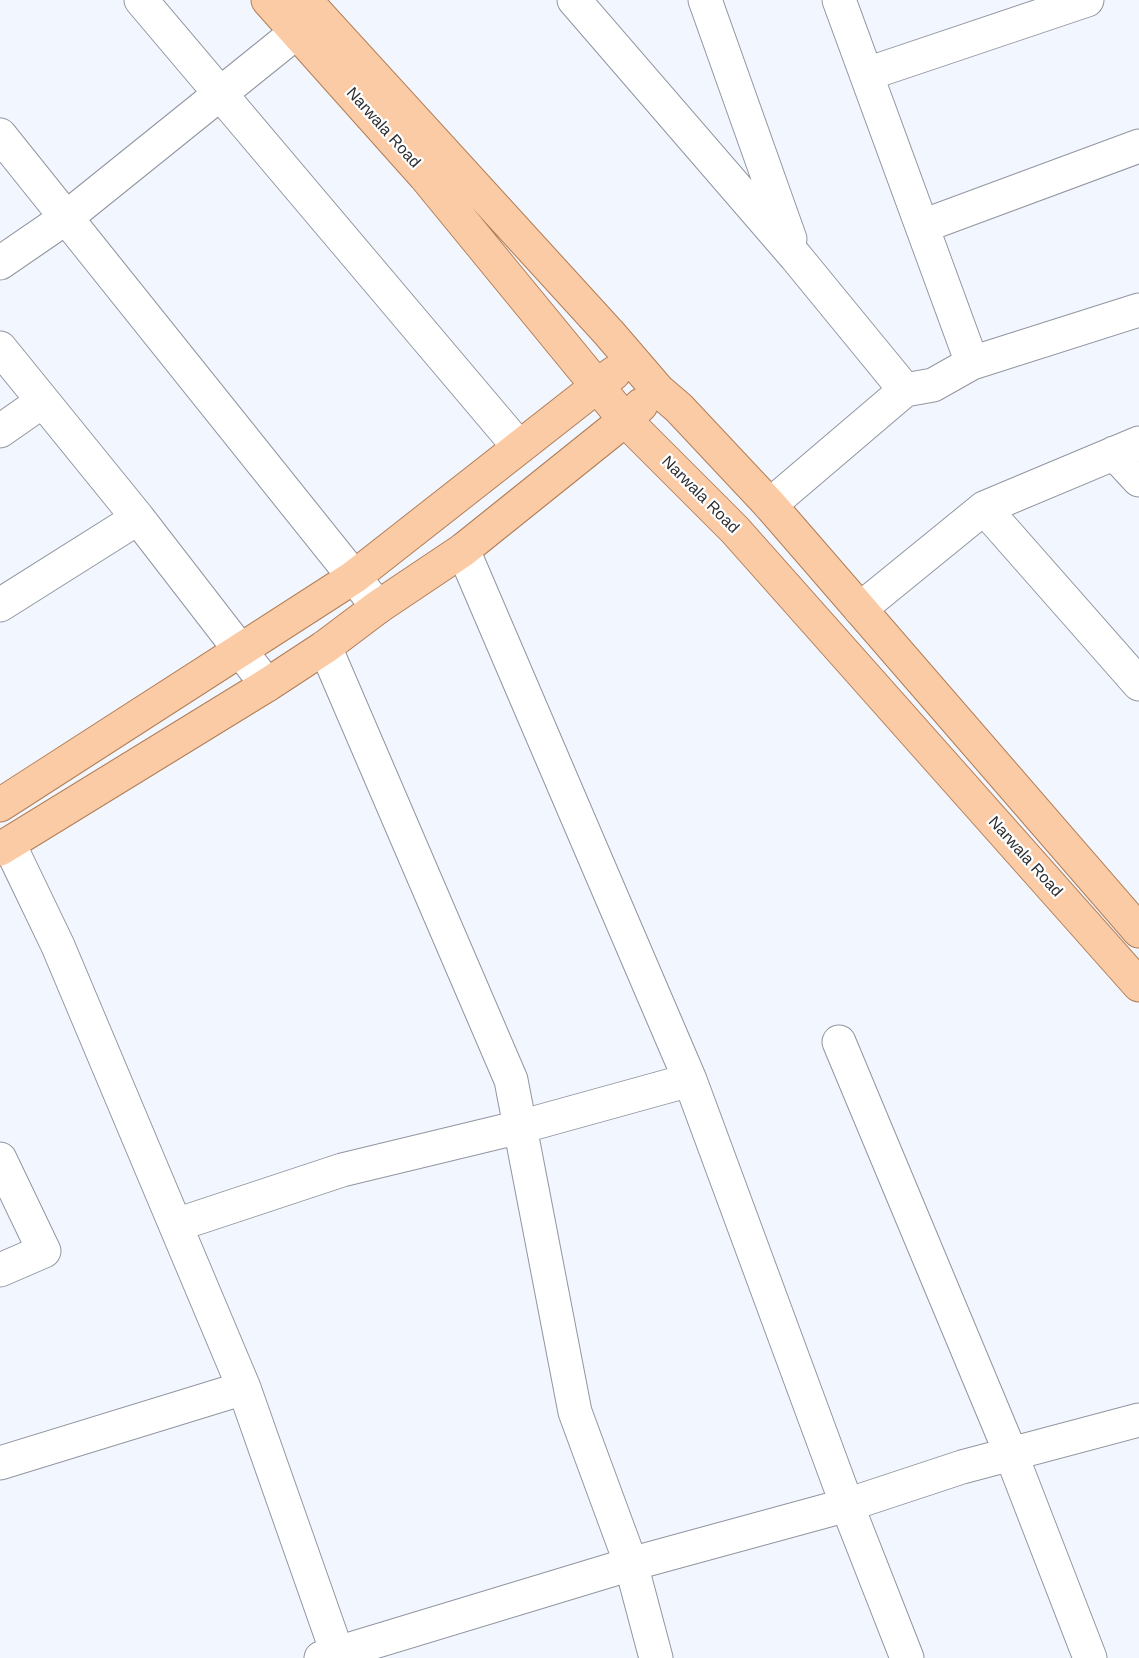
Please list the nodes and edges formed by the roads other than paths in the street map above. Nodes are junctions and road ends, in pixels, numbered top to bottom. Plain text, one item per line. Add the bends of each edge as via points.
1 (141, 0) edge
2 (268, 0) edge
3 (574, 0) edge
4 (705, 0) edge
5 (838, 0) edge
6 (1087, 0) edge
7 (306, 16) edge
8 (867, 74) junction
9 (220, 94) junction
10 (0, 135) edge
11 (1139, 146) edge
12 (67, 217) junction
13 (923, 226) junction
14 (796, 258) junction
15 (0, 263) edge
16 (1139, 310) edge
17 (0, 348) edge
18 (632, 360) junction
19 (972, 363) junction
20 (597, 386) junction
21 (658, 390) junction
22 (905, 390) junction
23 (43, 401) junction
24 (625, 420) junction
25 (0, 431) edge
26 (519, 447) junction
27 (1127, 448) edge
28 (1139, 480) edge
29 (770, 505) junction
30 (984, 508) junction
31 (138, 518) junction
32 (463, 550) junction
33 (354, 577) junction
34 (0, 605) edge
35 (378, 607) junction
36 (860, 609) junction
37 (325, 647) junction
38 (240, 651) junction
39 (1139, 684) edge
40 (267, 685) junction
41 (0, 805) edge
42 (5, 846) edge
43 (1139, 931) edge
44 (1139, 985) edge
45 (839, 1042) dead end
46 (690, 1080) junction
47 (520, 1127) junction
48 (0, 1159) edge
49 (176, 1225) junction
50 (0, 1270) edge
51 (244, 1388) junction
52 (1139, 1420) edge
53 (1011, 1454) junction
54 (0, 1463) edge
55 (847, 1505) junction
56 (631, 1564) junction
57 (332, 1656) edge
58 (656, 1658) edge
59 (907, 1658) edge
60 (1090, 1658) edge

1 - 9 street
2 - 7 main road, Narwala Road
3 - 14 street
4 - 14 street
5 - 8 street
6 - 8 street
7 - 9 street
7 - 18 main road, Narwala Road
7 - 20 main road, Narwala Road via 425,176
8 - 13 street
9 - 12 street
9 - 26 street
10 - 12 street
11 - 13 street
12 - 15 street
12 - 33 street
13 - 19 street
14 - 22 street
16 - 19 street
17 - 23 street
18 - 20 main road
18 - 21 main road, Narwala Road
19 - 22 street via 933,385
20 - 24 main road, Narwala Road
20 - 26 main road
21 - 24 main road
21 - 29 main road, Narwala Road
22 - 29 street
23 - 25 street
23 - 31 street
24 - 32 main road
24 - 44 main road, Narwala Road via 735,530
26 - 33 main road
27 - 28 street
27 - 30 street
29 - 36 main road, Narwala Road
30 - 36 street
30 - 39 street
31 - 34 street
31 - 38 street
32 - 35 main road
32 - 46 street
33 - 35 street
33 - 38 main road
35 - 37 main road
36 - 43 main road, Narwala Road
37 - 40 main road
37 - 47 street via 511,1080
38 - 40 street
38 - 41 main road
40 - 42 main road
42 - 49 street via 58,946
45 - 53 street
46 - 47 street
46 - 55 street
47 - 49 street via 342,1170
47 - 56 street via 575,1412
48 - 50 street via 44,1251
49 - 51 street
51 - 54 street
51 - 57 street
52 - 53 street
53 - 55 street
53 - 60 street
55 - 56 street
55 - 59 street
56 - 57 street
56 - 58 street

